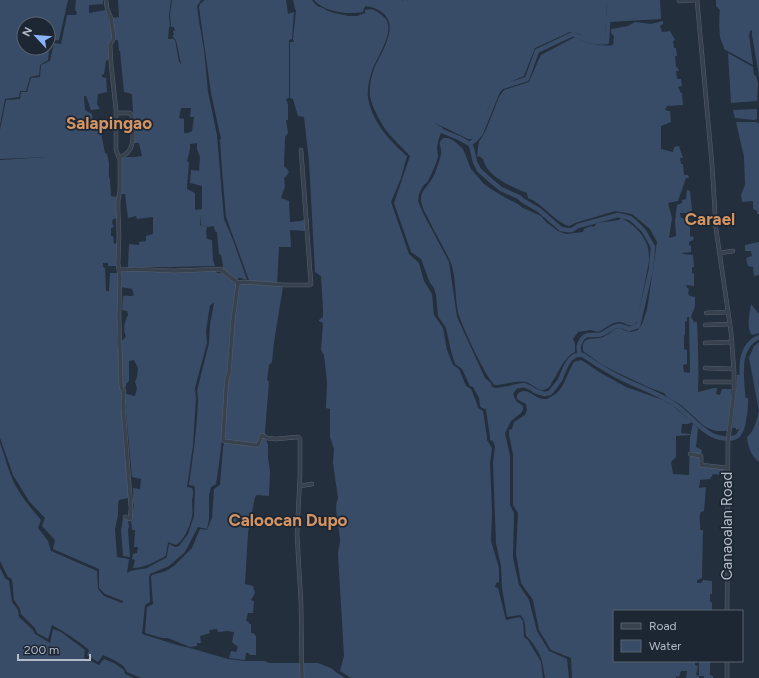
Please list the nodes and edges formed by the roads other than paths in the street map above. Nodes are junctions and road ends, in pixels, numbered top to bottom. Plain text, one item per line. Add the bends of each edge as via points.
1 (106, 0) edge
2 (696, 0) edge
3 (679, 1) dead end
4 (116, 113) junction
5 (301, 150) dead end
6 (120, 157) junction
7 (733, 251) dead end
8 (719, 252) junction
9 (119, 270) junction
10 (238, 282) junction
11 (728, 312) junction
12 (706, 313) dead end
13 (730, 324) junction
14 (706, 325) dead end
15 (732, 342) junction
16 (705, 343) dead end
17 (705, 368) dead end
18 (734, 368) junction
19 (705, 382) dead end
20 (734, 382) junction
21 (690, 454) dead end
22 (728, 468) junction
23 (312, 484) dead end
24 (300, 486) junction
25 (125, 517) dead end
26 (727, 610) edge
27 (727, 662) edge
28 (302, 678) edge
29 (727, 678) edge

1 - 4 street via 114,38 110,51
2 - 3 street
2 - 8 street, Canaoalan Road
4 - 6 street via 116,150
4 - 6 street via 130,113 132,116 132,148
5 - 10 street via 311,284 285,286
6 - 9 street
7 - 8 street
8 - 11 street, Canaoalan Road
9 - 10 street via 221,270
9 - 25 street via 121,385 124,390 131,508 130,519
10 - 24 street via 232,320 223,440 258,445 262,435 269,438 299,437
11 - 12 street
11 - 13 street, Canaoalan Road
13 - 14 street
13 - 15 street, Canaoalan Road
15 - 16 street
15 - 18 street, Canaoalan Road
17 - 18 street
18 - 20 street, Canaoalan Road
19 - 20 street
20 - 22 street, Canaoalan Road
21 - 22 street via 701,456 701,465
22 - 26 street, Canaoalan Road
23 - 24 street
24 - 28 street via 298,534
27 - 29 street

